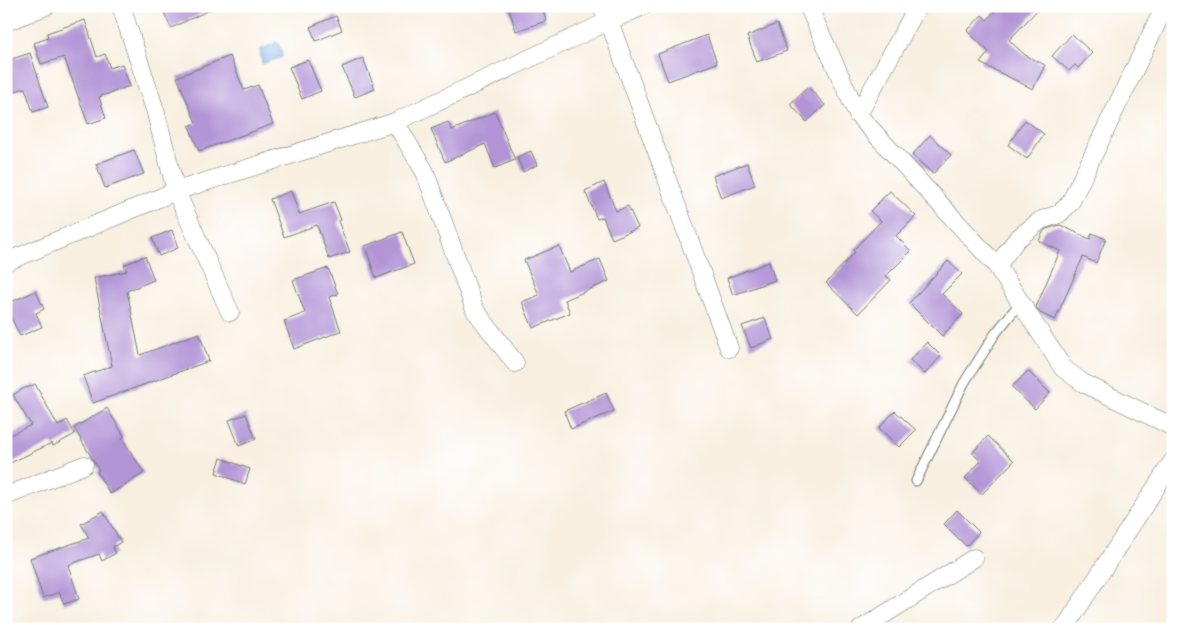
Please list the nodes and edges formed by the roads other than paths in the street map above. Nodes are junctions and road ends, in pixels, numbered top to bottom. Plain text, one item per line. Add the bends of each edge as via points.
1 (46, 6) edge
2 (121, 6) edge
3 (643, 6) edge
4 (808, 6) edge
5 (918, 6) edge
6 (1165, 6) edge
7 (605, 14) edge
8 (6, 22) edge
9 (858, 115) junction
10 (395, 122) junction
11 (176, 191) junction
12 (6, 262) edge
13 (997, 266) junction
14 (1020, 303) junction
15 (230, 312) dead end
16 (729, 348) dead end
17 (515, 363) dead end
18 (1173, 427) edge
19 (1173, 461) edge
20 (84, 465) dead end
21 (916, 481) dead end
22 (6, 496) edge
23 (974, 558) dead end
24 (861, 629) edge
25 (1064, 629) edge

1 - 8 street
2 - 11 street via 155,110
3 - 7 street
4 - 9 street
5 - 9 street
6 - 13 street via 1070,203 1059,214 1041,220 1017,239
7 - 10 street
7 - 16 street
9 - 13 street
10 - 11 street
10 - 17 street via 425,172 475,310
11 - 12 street
11 - 15 street
13 - 14 street
14 - 18 street via 1063,368 1083,383
14 - 21 lane via 995,334 964,383
19 - 25 street
20 - 22 street
23 - 24 street

